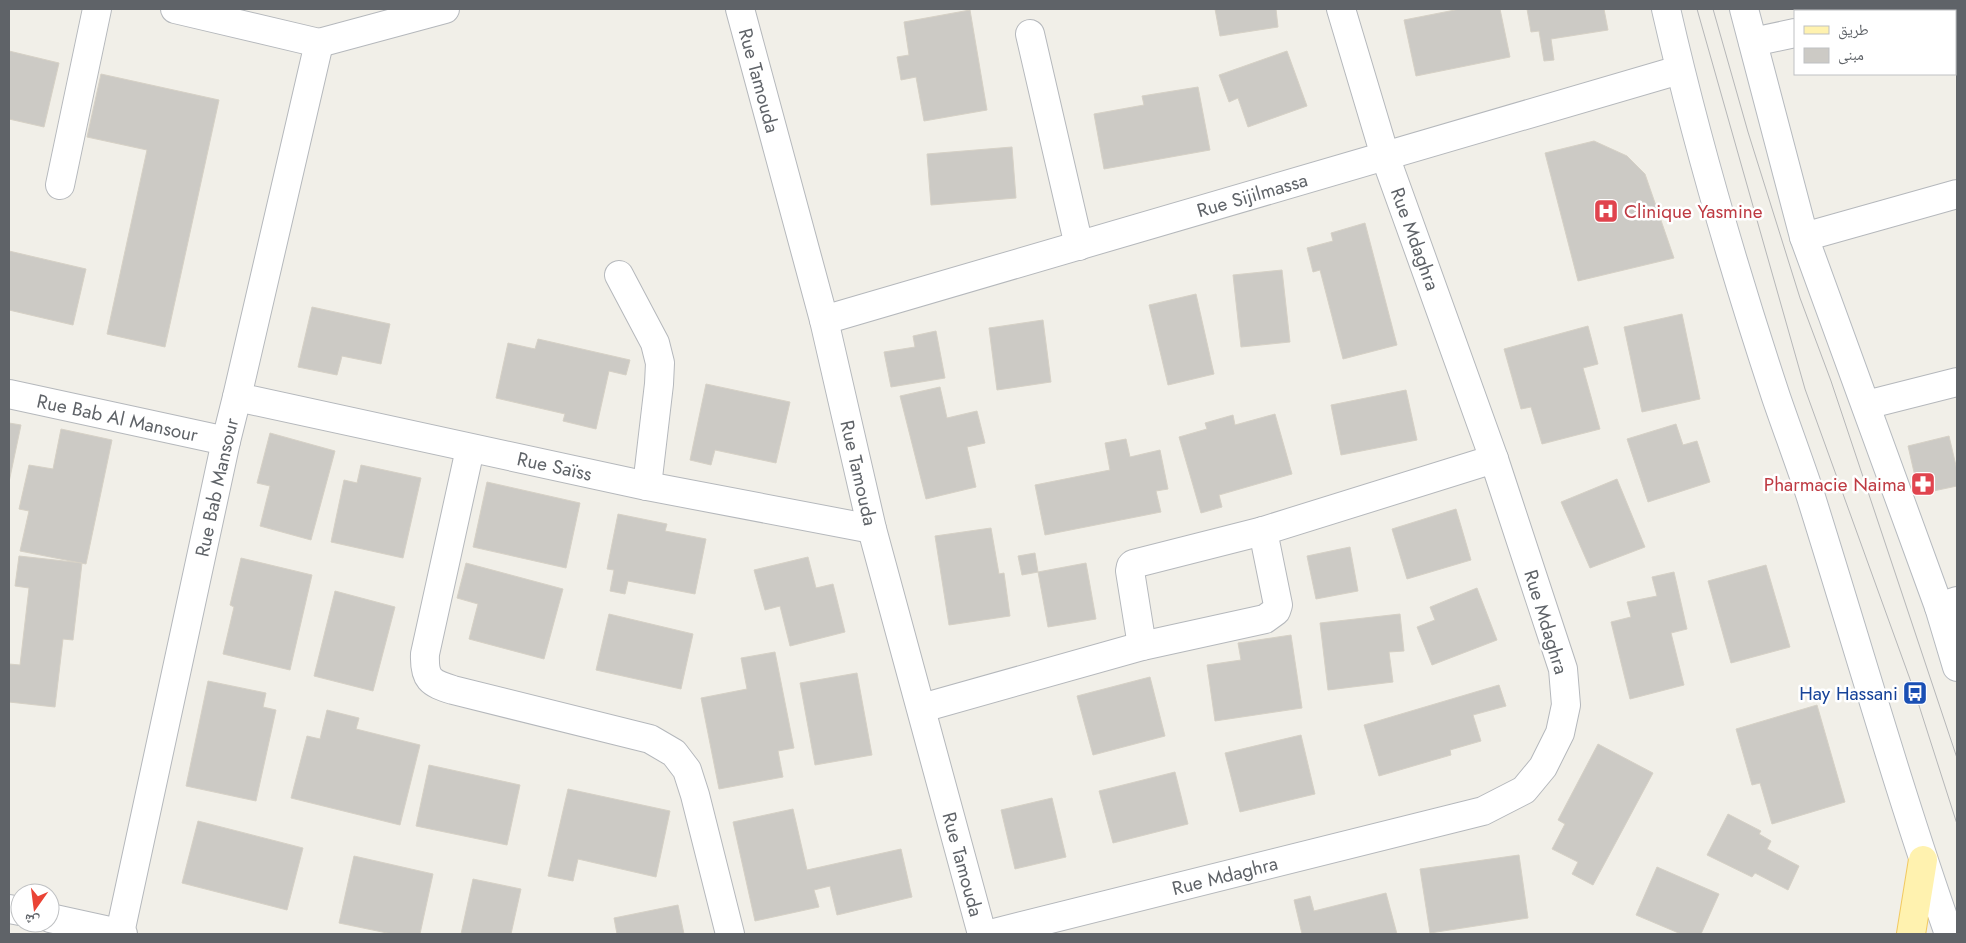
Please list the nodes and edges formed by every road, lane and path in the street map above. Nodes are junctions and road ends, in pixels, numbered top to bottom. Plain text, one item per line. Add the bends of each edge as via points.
1 (97, 9) edge
2 (175, 9) edge
3 (445, 9) edge
4 (740, 9) edge
5 (1341, 9) edge
6 (1666, 9) edge
7 (1744, 9) edge
8 (1794, 33) edge
9 (1030, 34) dead end
10 (1753, 42) junction
11 (319, 43) junction
12 (1680, 70) junction
13 (1385, 156) junction
14 (60, 185) dead end
15 (1957, 194) edge
16 (1804, 237) junction
17 (1079, 246) junction
18 (619, 276) dead end
19 (824, 320) junction
20 (1957, 382) edge
21 (9, 394) edge
22 (237, 397) junction
23 (1866, 404) junction
24 (226, 441) junction
25 (470, 448) junction
26 (1494, 460) junction
27 (647, 486) junction
28 (872, 529) junction
29 (1263, 531) junction
30 (1948, 604) edge
31 (1142, 646) junction
32 (1957, 667) edge
33 (922, 708) junction
34 (1923, 860) junction
35 (60, 920) edge
36 (122, 934) edge
37 (730, 934) edge
38 (982, 934) edge
39 (990, 934) edge
40 (1911, 934) edge
41 (1949, 934) edge

1 - 14 street
2 - 11 street
3 - 11 street
4 - 19 street, Rue Tamouda
5 - 13 street, Rue Mdaghra
6 - 12 street
7 - 10 street
8 - 10 street
9 - 17 street
10 - 16 street
11 - 22 street, Rue Bab Mansour
12 - 13 street, Rue Sijilmassa
12 - 34 street via 1740,285 1812,500
13 - 17 street, Rue Sijilmassa
13 - 26 street, Rue Mdaghra
15 - 16 street
16 - 23 street
17 - 19 street, Rue Sijilmassa
18 - 27 street via 656,343 660,363
19 - 28 street, Rue Tamouda
20 - 23 street
21 - 24 street, Rue Bab Al Mansour
22 - 24 street, Rue Bab Mansour
22 - 25 street, Rue Saïss
23 - 30 street
24 - 36 street, Rue Bab Mansour
25 - 27 street, Rue Saïss
25 - 37 street via 425,654 428,678 435,685 453,690 650,739 674,753 687,770 695,795
26 - 29 street
26 - 39 street, Rue Mdaghra via 1563,669 1566,705 1560,733 1543,767 1524,790 1483,811
27 - 28 street, Rue Saïss
28 - 33 street, Rue Tamouda
29 - 31 street via 1130,566
29 - 31 street via 1278,604 1272,614 1265,619
30 - 32 street
31 - 33 street
33 - 38 street, Rue Tamouda
34 - 40 main road
34 - 41 street
35 - 36 street

